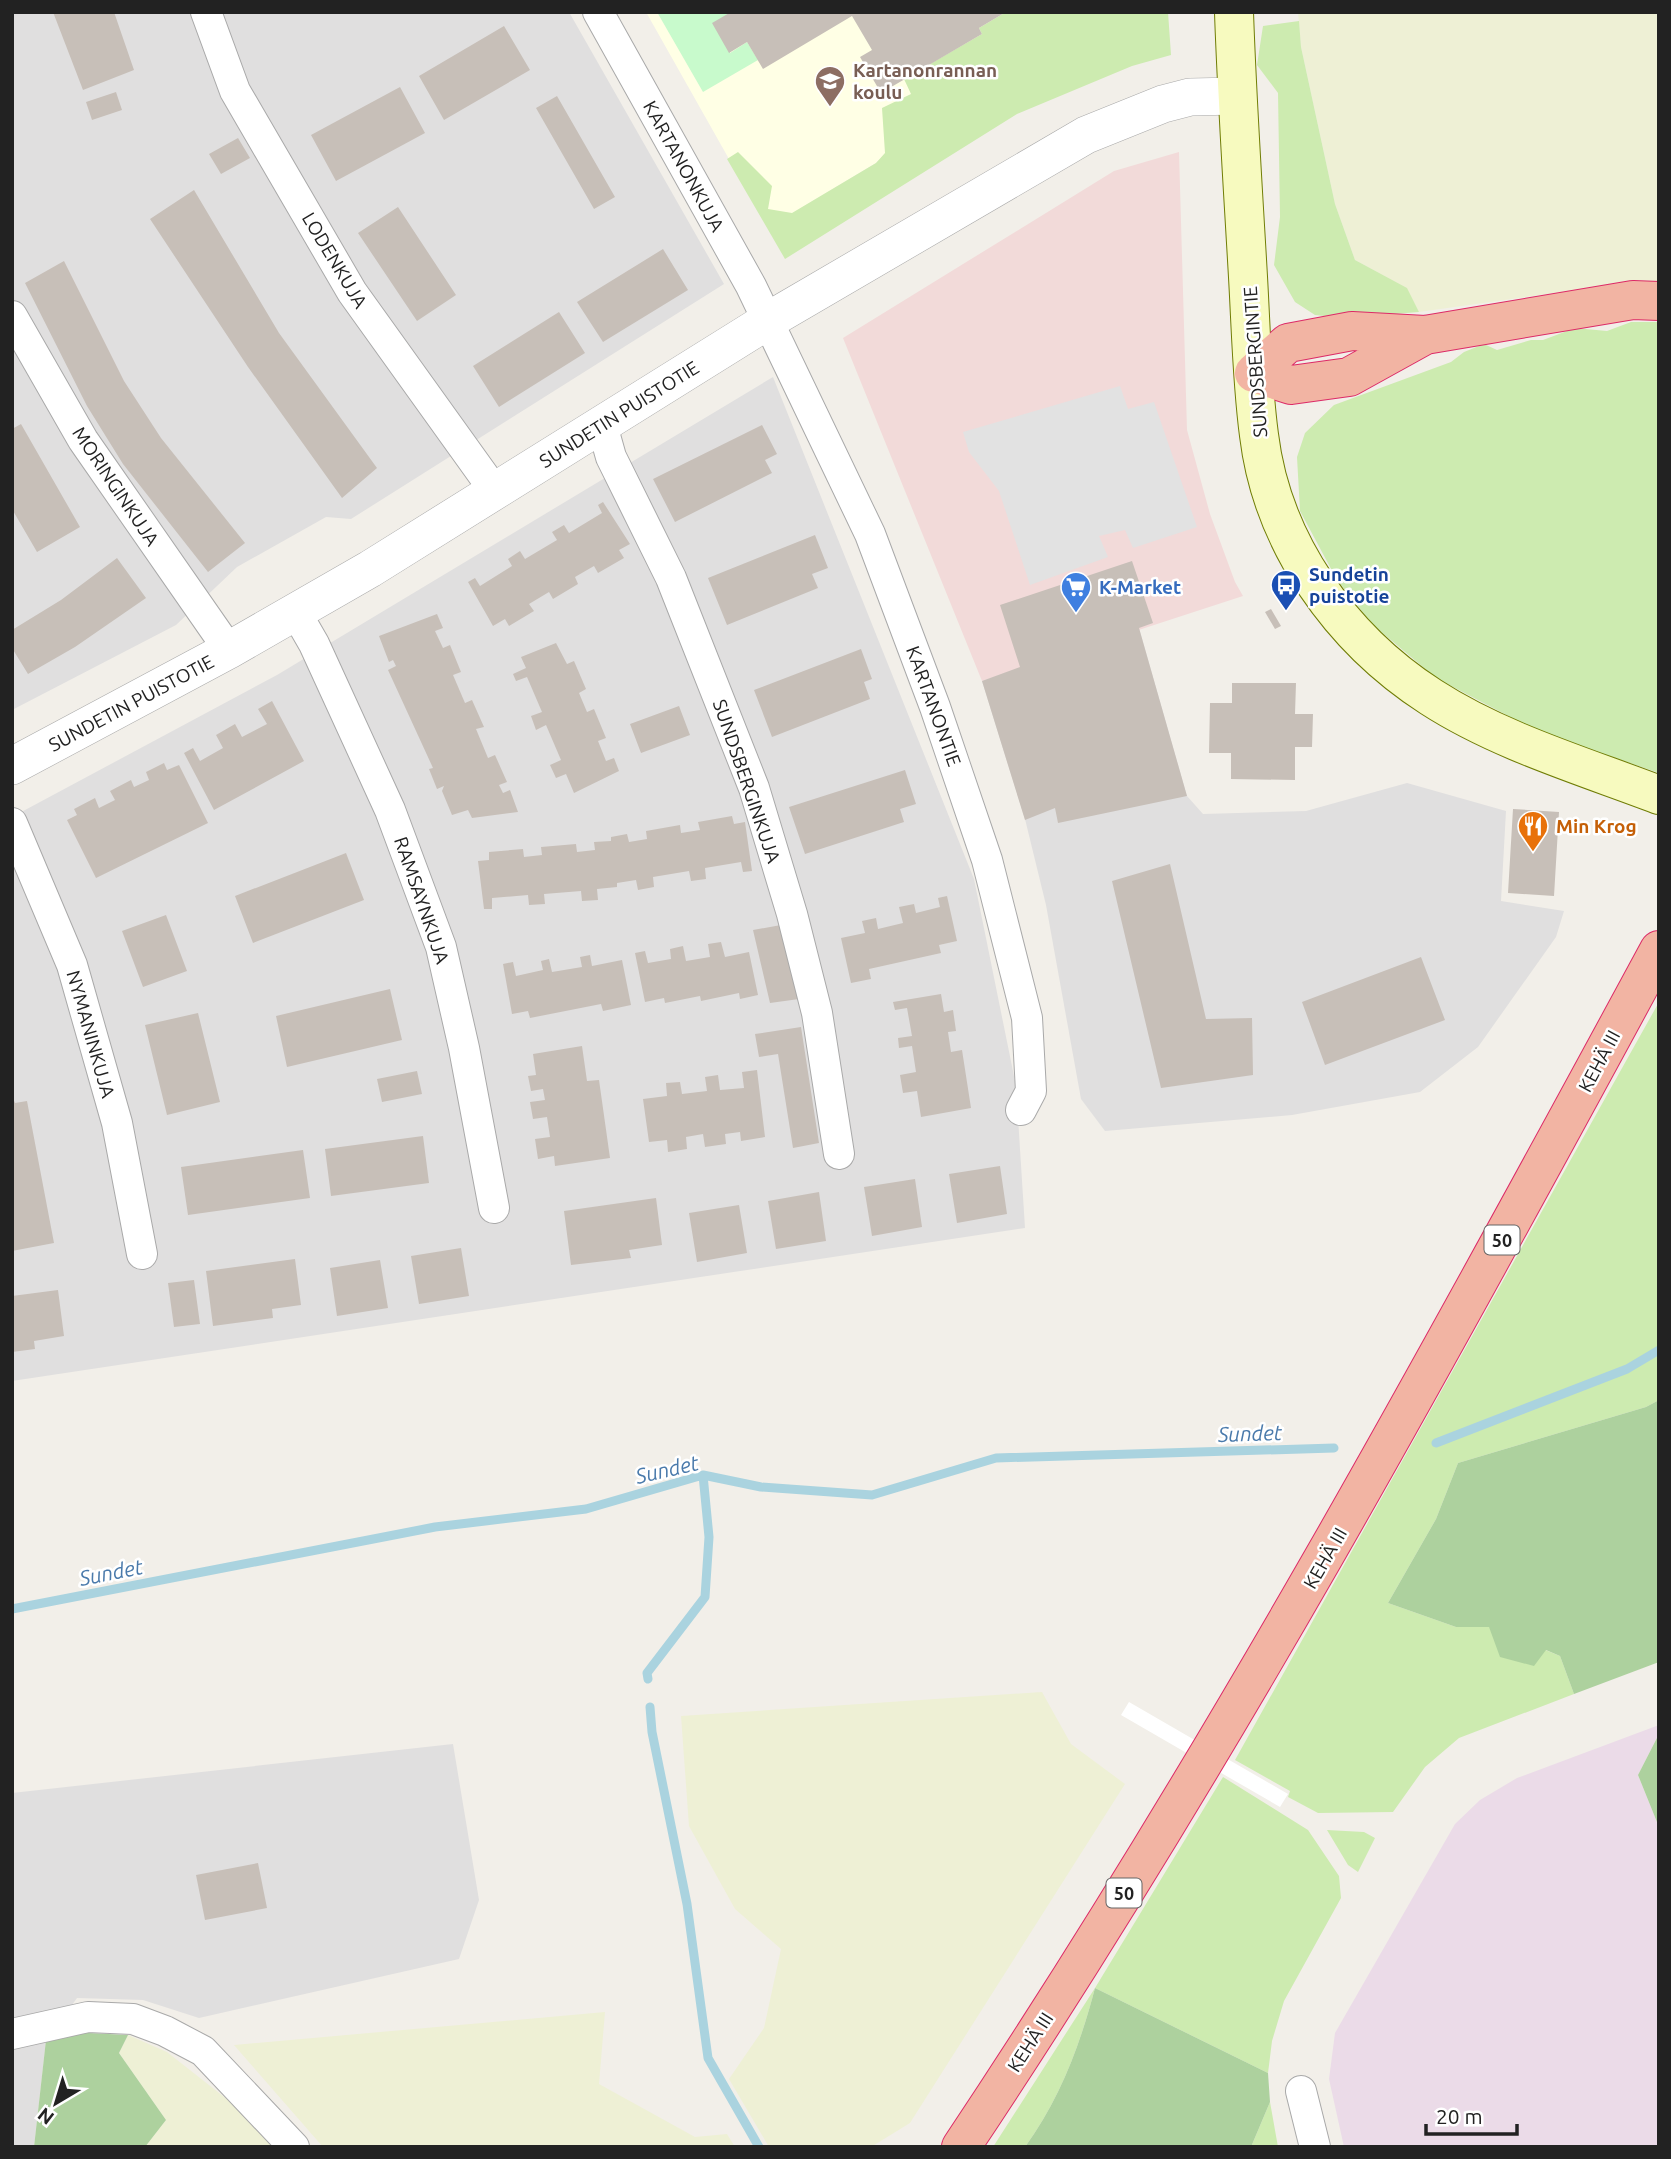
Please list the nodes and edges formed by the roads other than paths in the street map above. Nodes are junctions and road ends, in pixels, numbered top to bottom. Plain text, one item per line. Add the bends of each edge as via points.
1 (206, 12) edge
2 (598, 12) edge
3 (1234, 12) edge
4 (1237, 96) junction
5 (1659, 301) edge
6 (12, 316) edge
7 (769, 320) junction
8 (1254, 373) junction
9 (602, 425) junction
10 (494, 490) junction
11 (295, 611) junction
12 (229, 650) junction
13 (12, 766) edge
14 (1659, 795) edge
15 (12, 823) edge
16 (1659, 950) edge
17 (1021, 1110) dead end
18 (839, 1154) dead end
19 (494, 1208) dead end
20 (142, 1254) dead end
21 (12, 2034) edge
22 (1301, 2091) dead end
23 (294, 2147) edge
24 (961, 2147) edge
25 (1315, 2147) edge

1 - 10 street, LODENKUJA via 234,91 352,292
2 - 7 street, KARTANONKUJA
3 - 4 main road, SUNDSBERGINTIE
4 - 7 street, SUNDETIN PUISTOTIE via 1190,97 1086,135
4 - 8 main road, SUNDSBERGINTIE
5 - 8 highway via 1633,300 1425,335 1349,377 1291,385
6 - 12 street, MORINGINKUJA via 83,440
7 - 9 street, SUNDETIN PUISTOTIE
7 - 17 street, KARTANONTIE via 870,534 987,860 1027,1018 1031,1091
8 - 14 main road, SUNDSBERGINTIE via 1259,438 1280,516 1318,590 1383,662 1475,722
9 - 10 street, SUNDETIN PUISTOTIE
9 - 18 street, SUNDSBERGINKUJA via 611,457 671,578 754,788 817,1013
10 - 11 street, SUNDETIN PUISTOTIE
11 - 12 street, SUNDETIN PUISTOTIE
11 - 19 street, RAMSAYNKUJA via 390,810 441,947
12 - 13 street, SUNDETIN PUISTOTIE
15 - 20 street, NYMANINKUJA via 72,965 117,1123
16 - 24 highway, KEHÄ III / 50 via 1343,1528 1092,1947
21 - 23 street via 88,2017 133,2020 165,2031 203,2051
22 - 25 street

